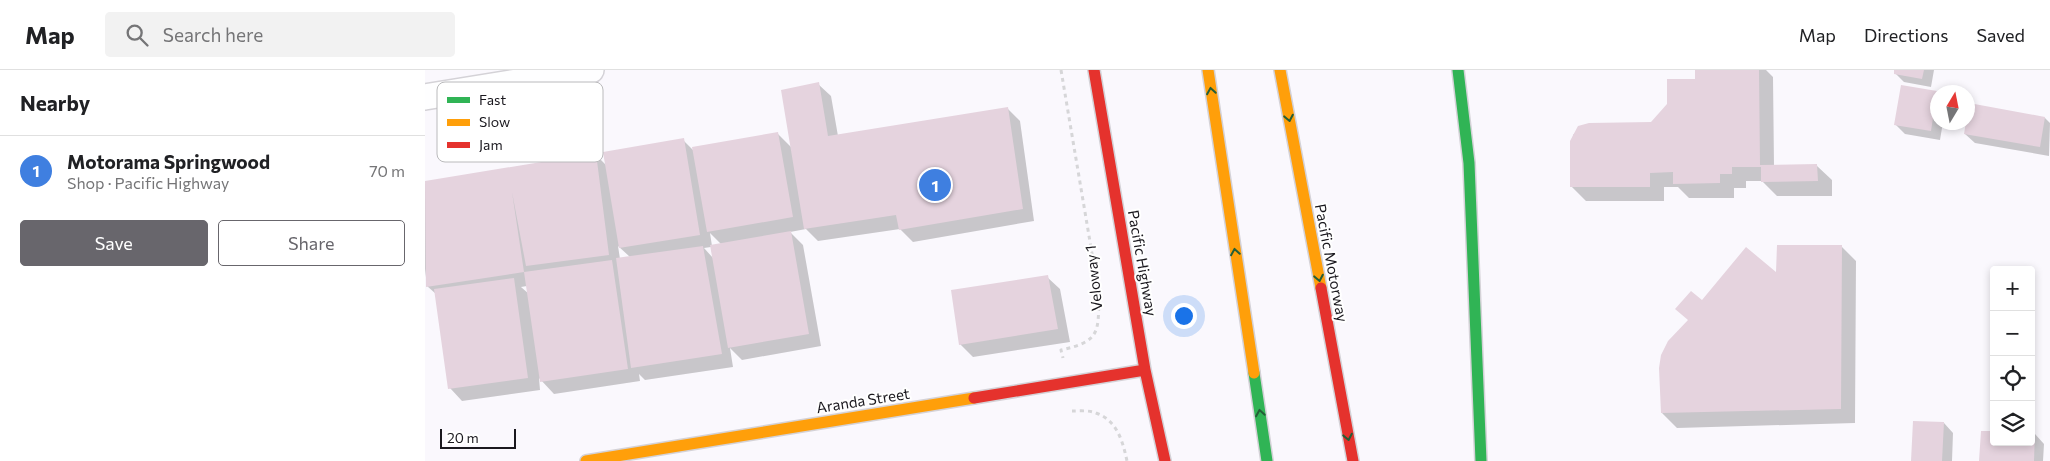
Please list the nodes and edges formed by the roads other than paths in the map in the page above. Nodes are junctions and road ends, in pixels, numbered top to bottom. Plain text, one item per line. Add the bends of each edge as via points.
1 (591, 70) edge
2 (1094, 70) edge
3 (1208, 70) edge
4 (1280, 70) edge
5 (1458, 70) edge
6 (517, 82) edge
7 (1145, 370) junction
8 (586, 461) edge
9 (1165, 461) edge
10 (1267, 461) edge
11 (1353, 461) edge
12 (1481, 461) edge

1 - 6 street
2 - 7 main road, Pacific Highway
10 -> 3 main road
4 -> 11 main road, Pacific Motorway
5 - 12 main road via 1469,163
7 - 8 main road, Aranda Street
7 - 9 main road, Pacific Highway

